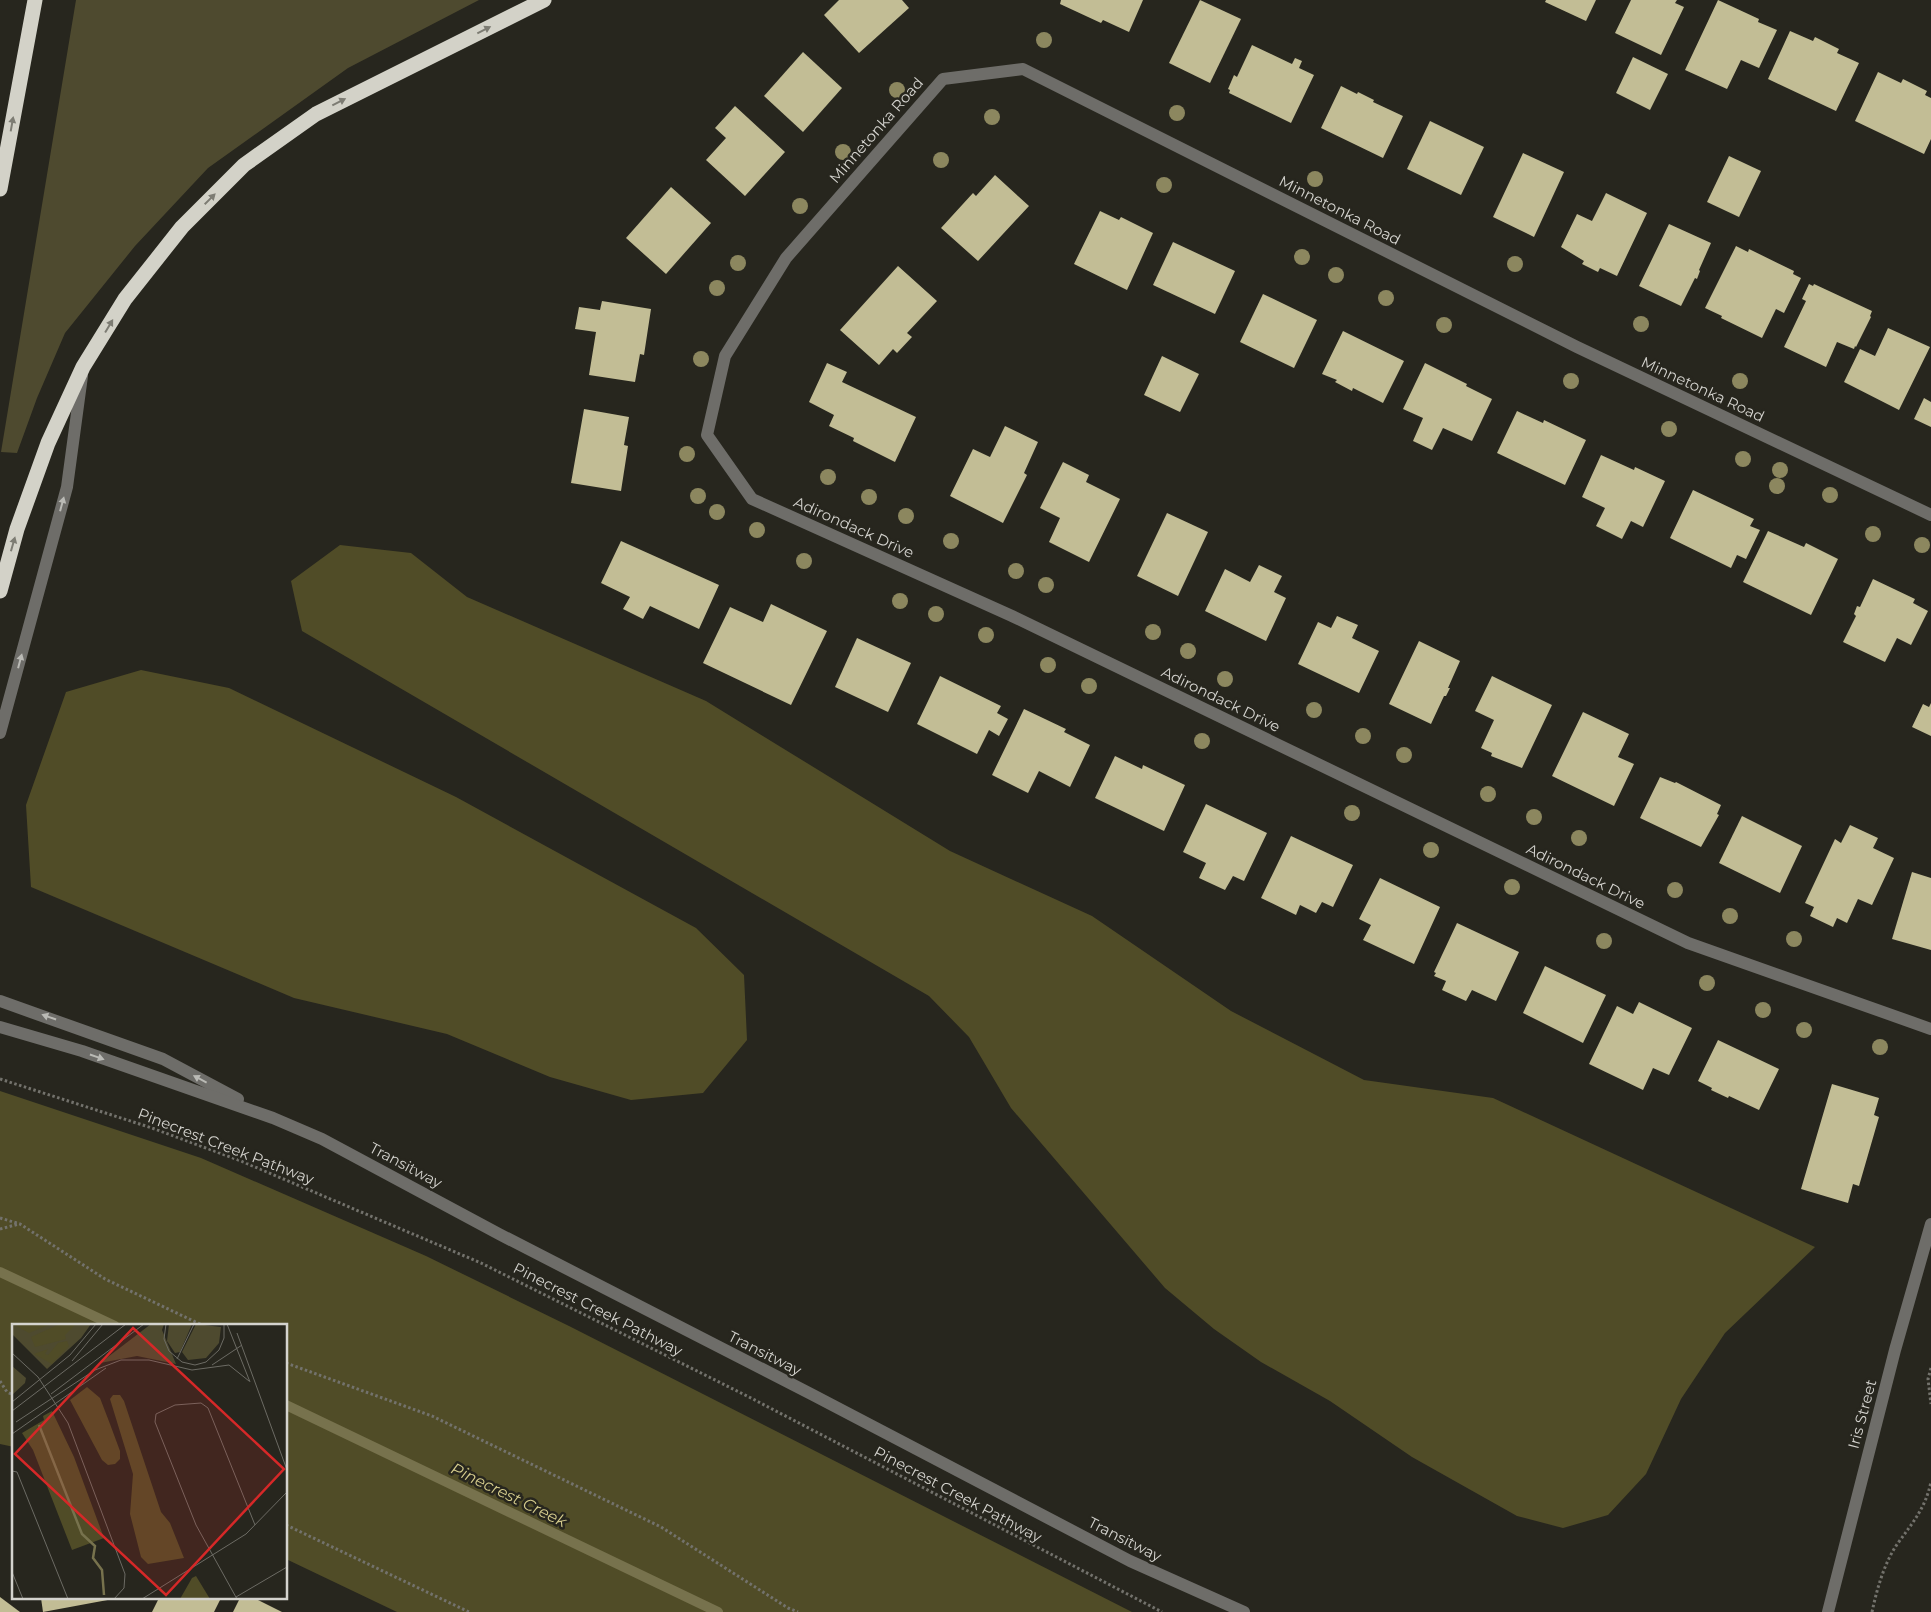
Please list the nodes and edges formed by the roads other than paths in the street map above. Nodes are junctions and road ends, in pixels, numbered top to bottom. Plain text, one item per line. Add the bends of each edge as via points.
1 (35, 0) edge
2 (544, 0) edge
3 (0, 189) edge
4 (786, 258) joint
5 (83, 367) junction
6 (1931, 514) edge
7 (0, 591) edge
8 (0, 733) edge
9 (0, 1001) edge
10 (0, 1027) edge
11 (1931, 1029) edge
12 (274, 1118) junction
13 (1931, 1224) edge
14 (1244, 1612) edge
15 (1828, 1612) edge

3 -> 1 highway
5 -> 2 highway via 125,299 176,234 244,165 316,114
4 - 6 street, Minnetonka Road via 942,79 1023,68 1577,347
4 - 11 street, Adirondack Drive via 725,356 707,435 752,499 1012,616 1688,943
7 -> 5 highway via 17,529 48,443
8 -> 5 street via 67,487
12 -> 9 street, Transitway via 162,1059
10 -> 12 street, Transitway via 82,1051
12 - 14 street, Transitway via 369,1163 1130,1561
13 - 15 street, Iris Street

